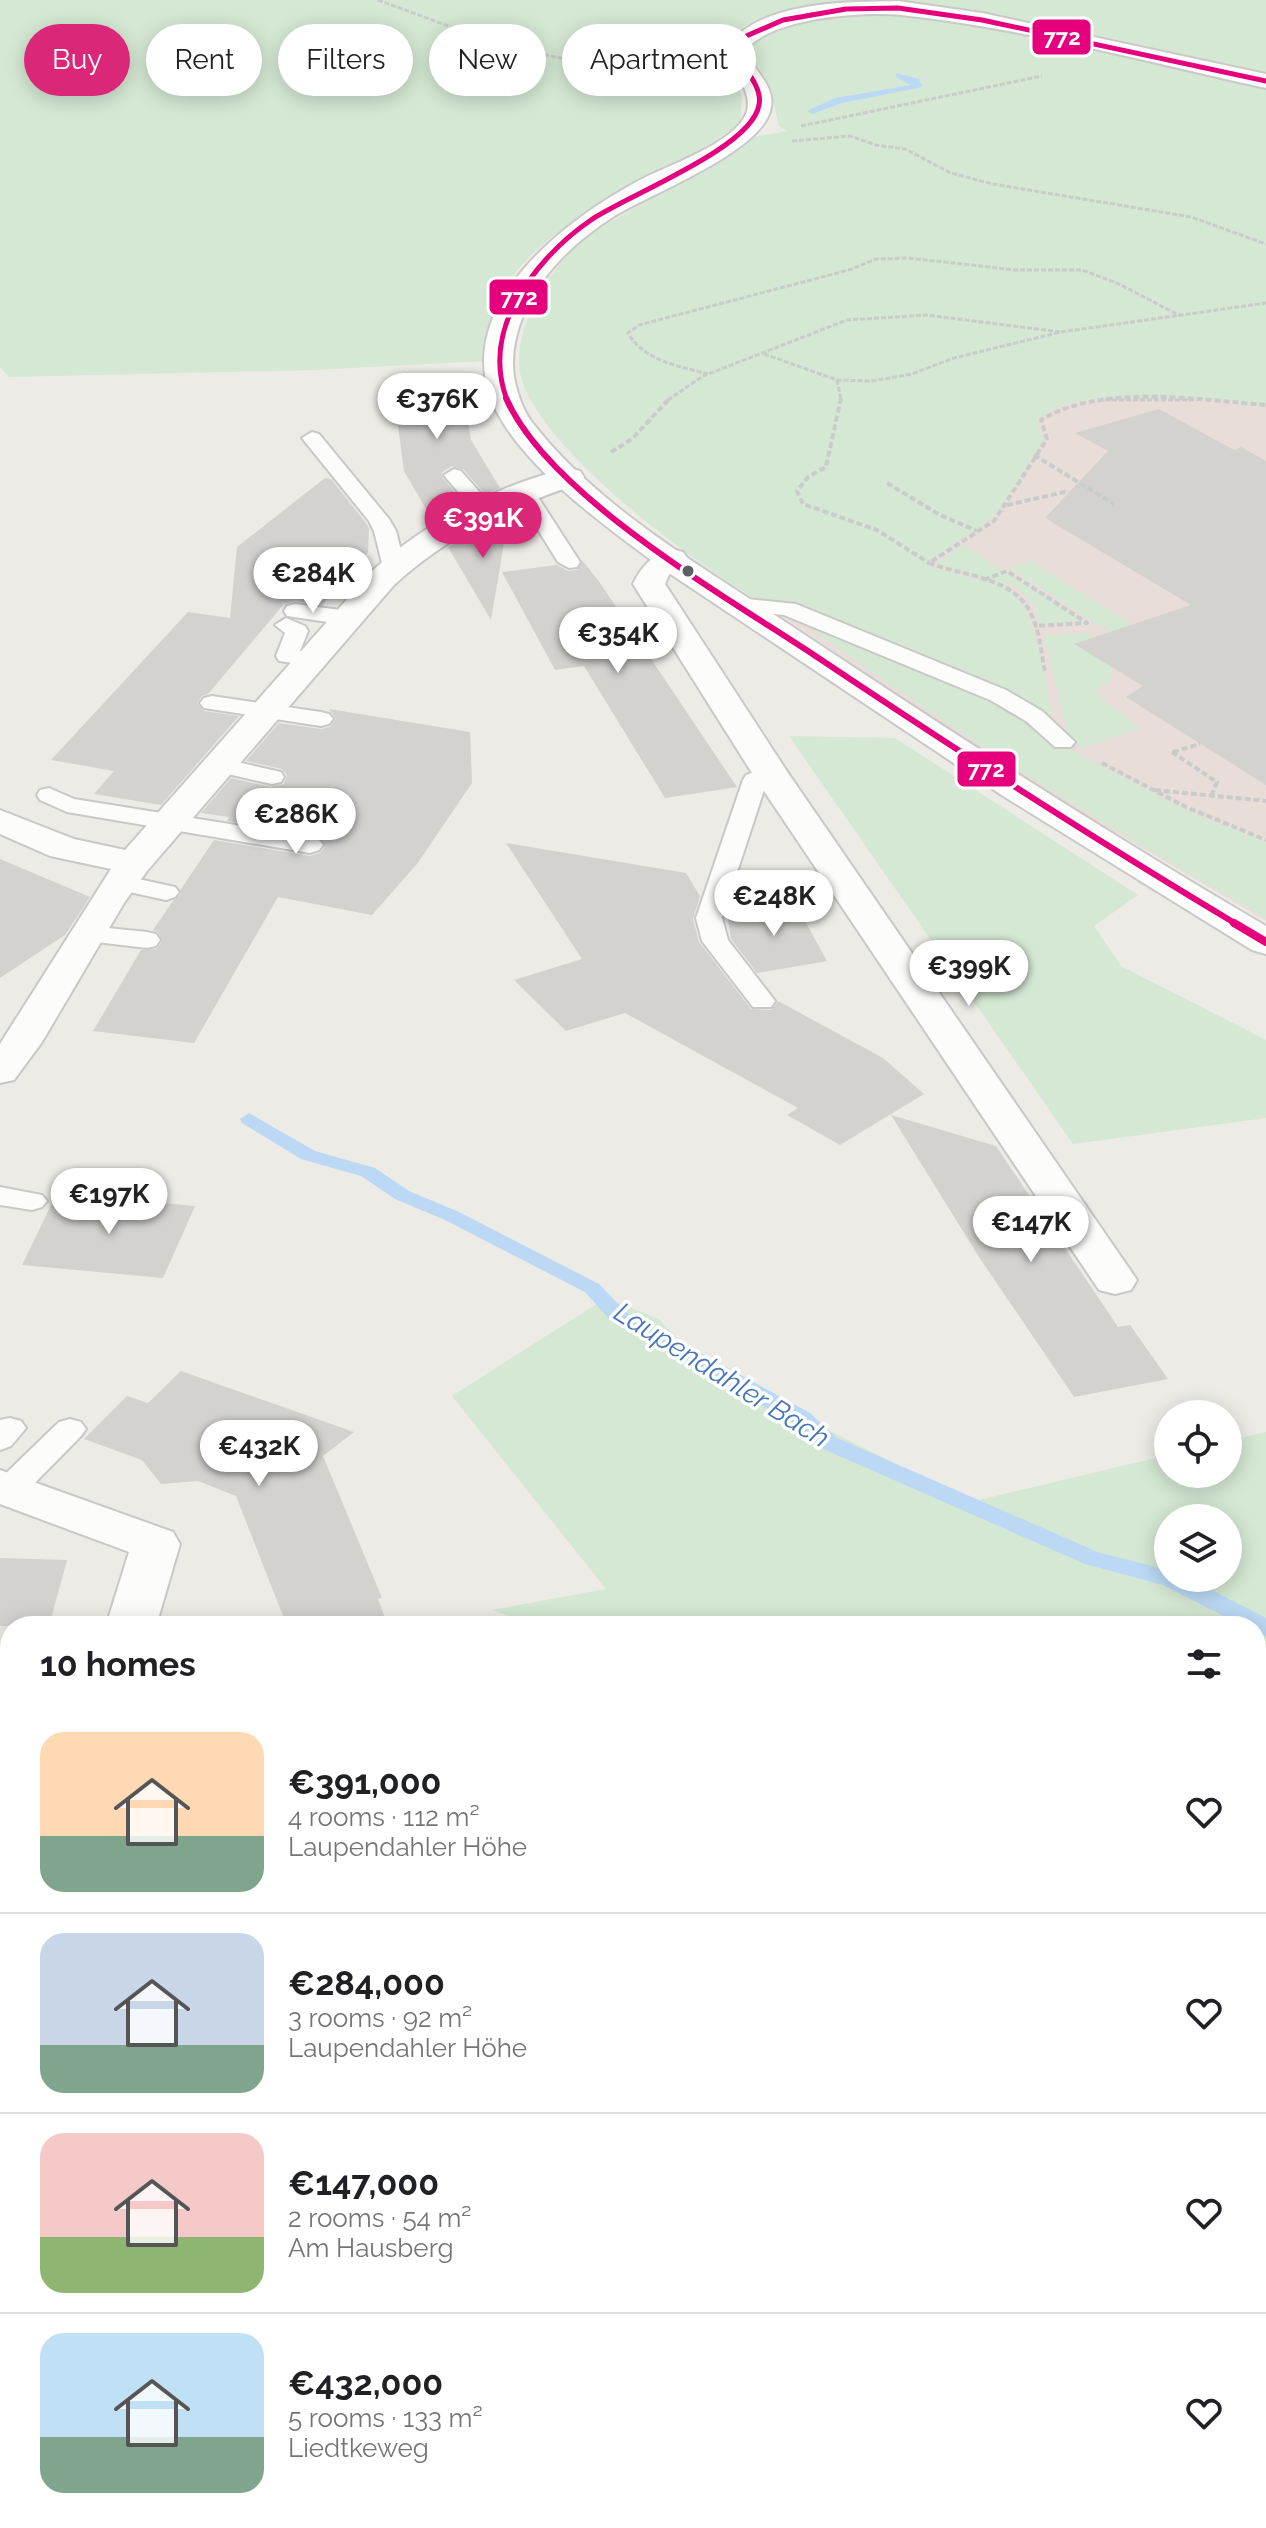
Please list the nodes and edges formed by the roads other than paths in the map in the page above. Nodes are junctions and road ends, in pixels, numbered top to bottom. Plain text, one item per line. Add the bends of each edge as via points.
1 (1266, 81) edge
2 (312, 438) dead end
3 (565, 474) junction
4 (454, 475) dead end
5 (524, 491) junction
6 (483, 508) junction
7 (672, 559) junction
8 (569, 562) dead end
9 (394, 567) junction
10 (738, 605) junction
11 (348, 618) junction
12 (313, 659) junction
13 (241, 691) dead end
14 (212, 703) dead end
15 (274, 703) junction
16 (321, 719) dead end
17 (1063, 742) road end
18 (219, 765) junction
19 (770, 773) junction
20 (272, 777) dead end
21 (49, 795) dead end
22 (0, 821) edge
23 (169, 823) junction
24 (310, 845) dead end
25 (127, 873) junction
26 (166, 892) dead end
27 (88, 934) junction
28 (147, 940) dead end
29 (1266, 942) edge
30 (762, 1001) dead end
31 (0, 1071) edge
32 (0, 1196) edge
33 (32, 1201) dead end
34 (1115, 1280) dead end
35 (70, 1429) dead end
36 (5, 1487) edge
37 (134, 1616) edge

1 - 3 main road via 946,13 898,8 832,11 773,23 744,37 735,56 760,99 756,120 739,138 617,204 571,236 527,280 511,311 500,351 502,389 510,411
2 - 9 lane via 378,519
3 - 5 main road
3 - 7 main road
4 - 6 lane
5 - 6 main road
5 - 8 lane
6 - 9 main road
7 - 10 main road
7 - 19 main road via 656,570 649,584
9 - 11 main road
10 - 17 lane via 788,609 998,695 1034,716
10 - 29 main road via 946,744
11 - 12 main road
11 - 12 lane via 291,618 297,631 287,656
12 - 15 main road
13 - 15 lane
14 - 15 lane
15 - 16 lane
15 - 18 main road
18 - 20 lane
18 - 23 main road
19 - 30 lane via 755,780 709,918 715,941
19 - 34 main road
21 - 23 lane via 67,805
22 - 25 main road
23 - 24 lane
23 - 25 main road
25 - 26 lane
25 - 27 main road
27 - 28 lane
27 - 31 main road
32 - 33 lane
35 - 36 lane
36 - 37 main road via 156,1544

